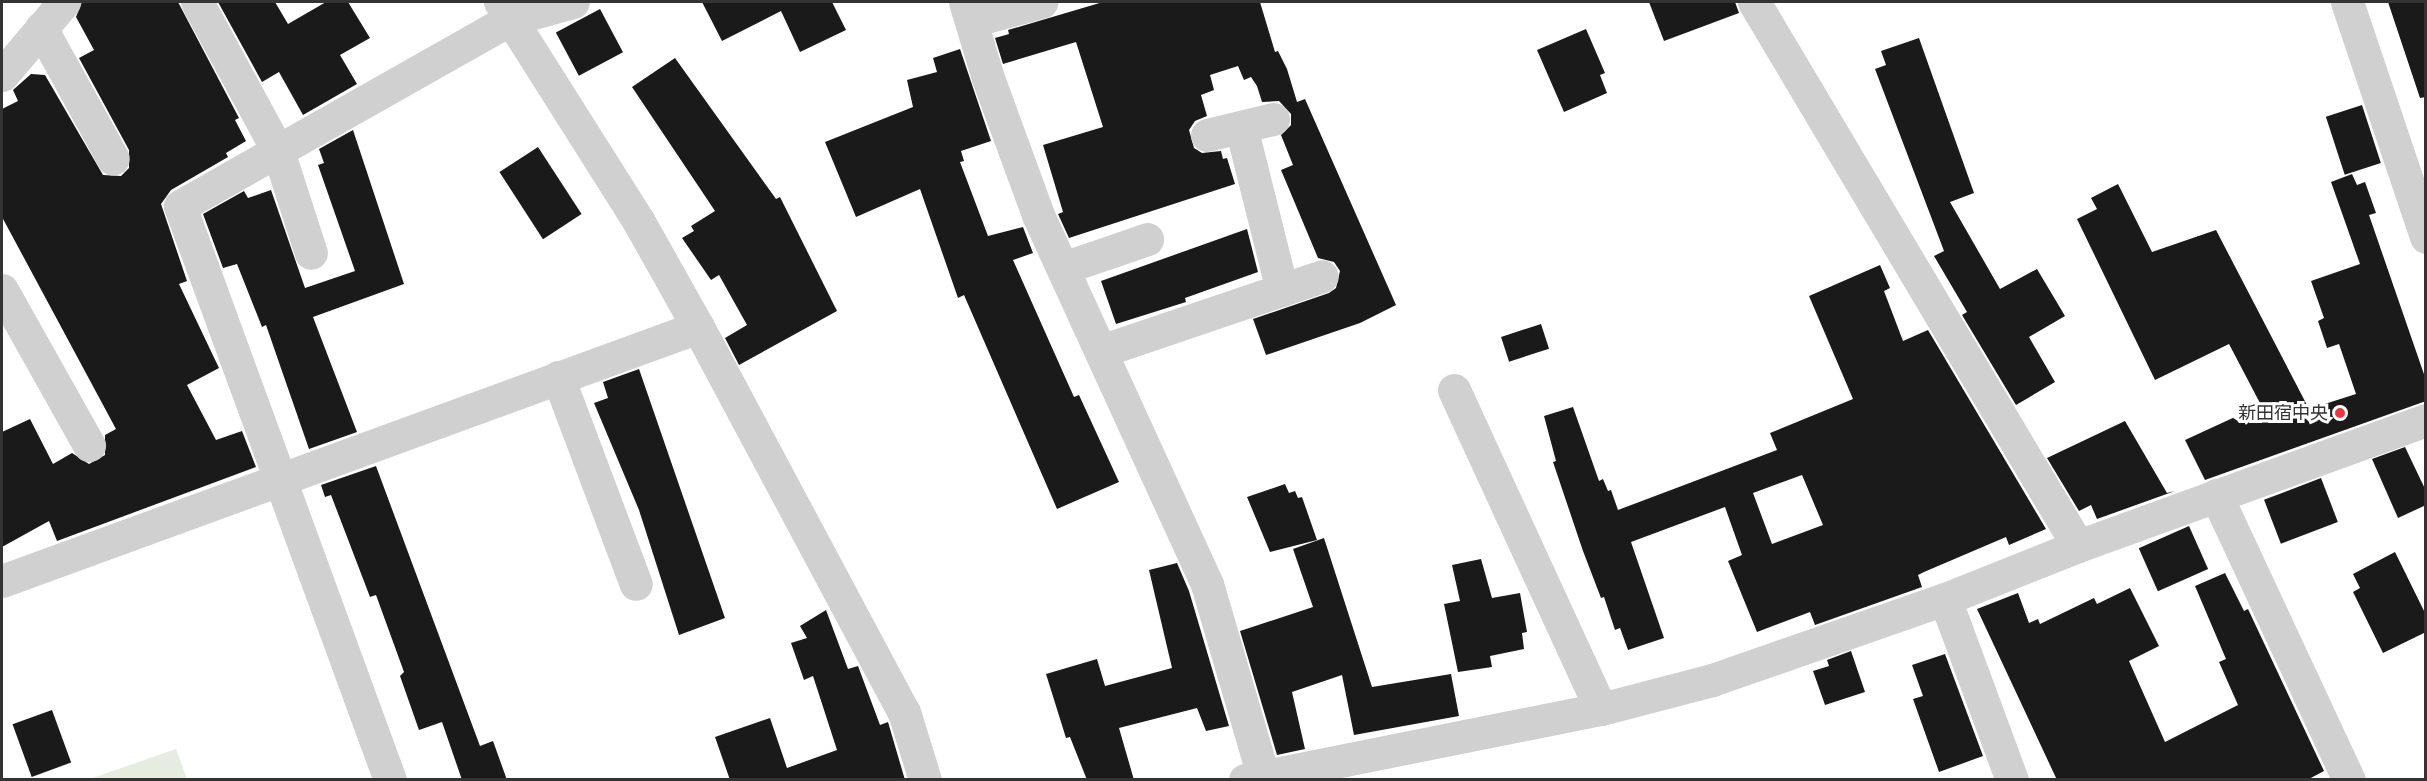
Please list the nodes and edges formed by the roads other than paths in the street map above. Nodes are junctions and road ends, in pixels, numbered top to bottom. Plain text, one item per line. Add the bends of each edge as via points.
1 (64, 2) edge
2 (197, 2) edge
3 (573, 2) edge
4 (1041, 2) edge
5 (1754, 2) edge
6 (2347, 2) edge
7 (505, 10) edge
8 (968, 11) edge
9 (42, 28) junction
10 (6, 62) edge
11 (1273, 119) dead end
12 (1241, 127) junction
13 (1208, 135) dead end
14 (278, 151) junction
15 (113, 159) dead end
16 (2426, 237) edge
17 (1147, 239) dead end
18 (310, 252) dead end
19 (1064, 268) junction
20 (1322, 276) dead end
21 (2, 290) edge
22 (1282, 290) junction
23 (698, 327) junction
24 (1101, 351) junction
25 (558, 377) junction
26 (1454, 390) dead end
27 (2426, 420) edge
28 (89, 445) dead end
29 (280, 478) junction
30 (2216, 495) junction
31 (2078, 546) junction
32 (2, 581) edge
33 (636, 584) dead end
34 (1945, 599) junction
35 (1601, 709) junction
36 (1297, 775) edge
37 (1254, 777) edge
38 (390, 780) edge
39 (925, 780) edge
40 (2012, 780) edge
41 (2349, 780) edge

1 - 9 street
2 - 14 street
3 - 7 street
4 - 8 street
5 - 31 street
6 - 16 street
7 - 14 street
7 - 23 street via 639,222
8 - 19 street via 1038,215
9 - 10 street
9 - 15 street
11 - 12 street
12 - 13 street
12 - 22 street
14 - 18 street
14 - 29 street via 180,206
17 - 19 street
19 - 24 street
20 - 22 street
21 - 28 street
22 - 24 street
23 - 25 street
23 - 39 street via 899,702
24 - 37 street via 1207,584
25 - 29 street
25 - 33 street
26 - 35 street
27 - 30 street
29 - 32 street
29 - 38 street
30 - 31 street
30 - 41 street
31 - 34 street
34 - 35 street via 1712,680
34 - 40 street
35 - 36 street
36 - 37 street

